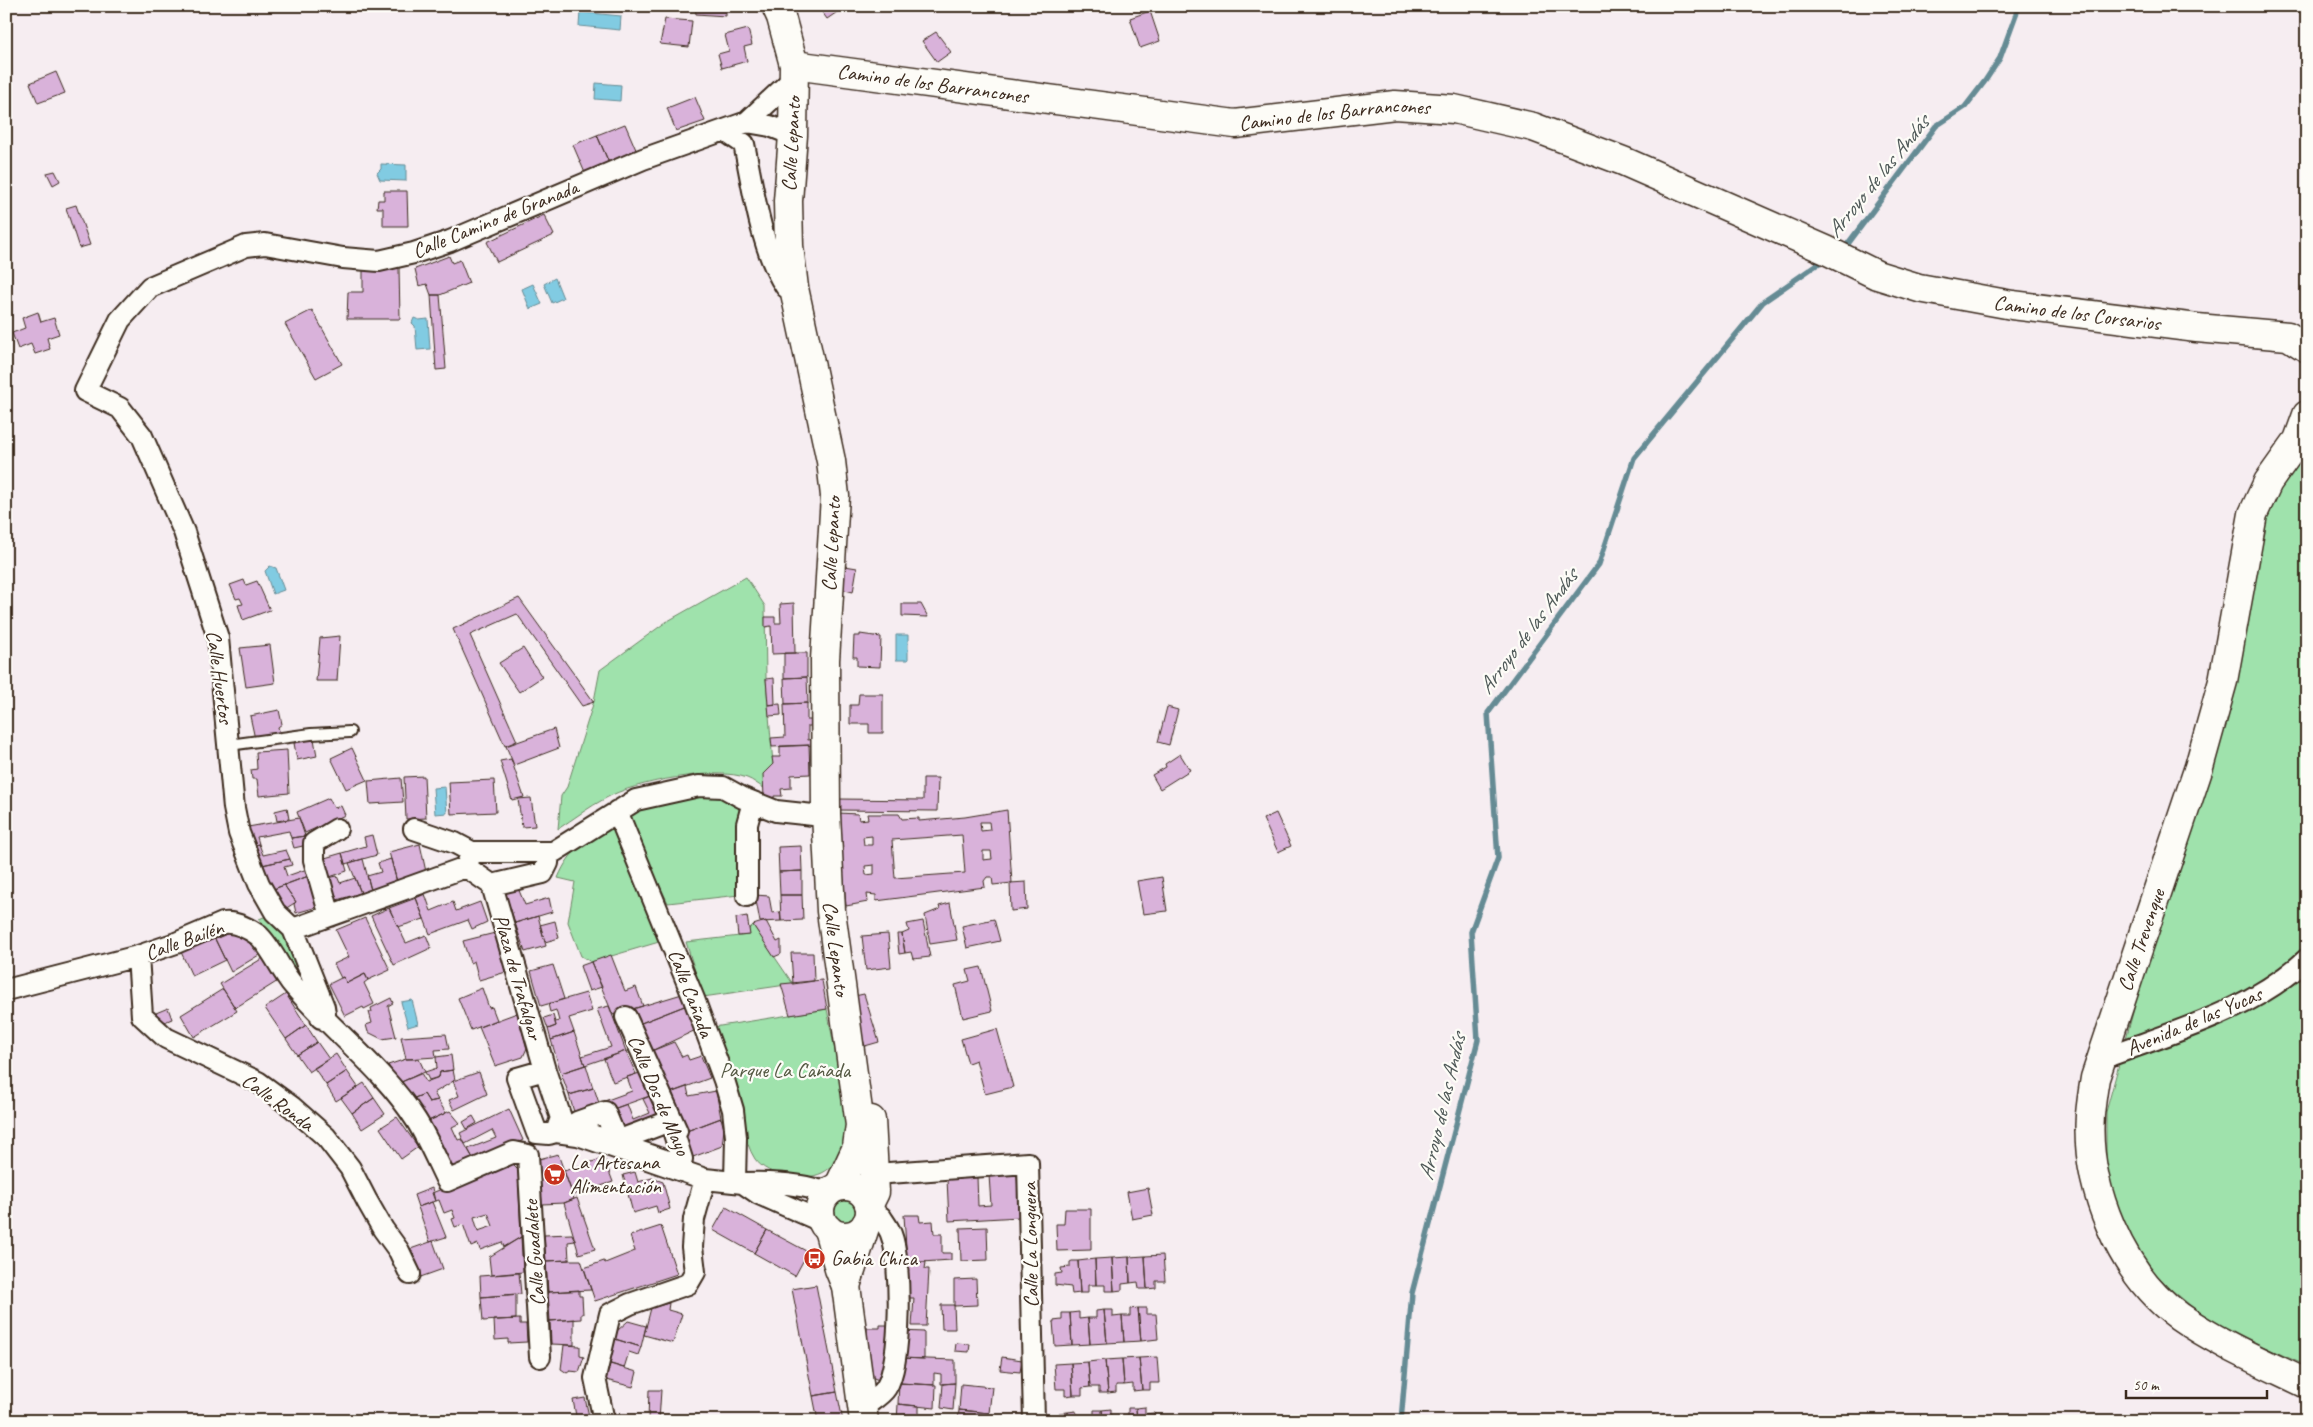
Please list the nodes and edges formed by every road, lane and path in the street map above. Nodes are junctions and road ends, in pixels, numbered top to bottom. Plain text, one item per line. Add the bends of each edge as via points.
1 (776, 6) edge
2 (794, 72) junction
3 (753, 123) junction
4 (725, 131) junction
5 (793, 136) junction
6 (744, 144) junction
7 (1838, 255) joint
8 (794, 288) junction
9 (2307, 348) edge
10 (85, 391) joint
11 (2307, 415) edge
12 (350, 732) dead end
13 (229, 745) junction
14 (753, 802) junction
15 (617, 811) junction
16 (826, 814) junction
17 (337, 829) dead end
18 (414, 829) dead end
19 (549, 852) junction
20 (469, 859) junction
21 (492, 885) junction
22 (747, 896) dead end
23 (330, 916) junction
24 (293, 929) junction
25 (138, 956) junction
26 (2307, 959) edge
27 (6, 990) edge
28 (626, 1017) dead end
29 (321, 1018) junction
30 (847, 1027) junction
31 (2101, 1059) junction
32 (545, 1070) junction
33 (544, 1137) junction
34 (617, 1141) joint
35 (686, 1173) junction
36 (875, 1174) junction
37 (705, 1179) junction
38 (739, 1182) junction
39 (833, 1190) junction
40 (868, 1214) junction
41 (826, 1226) junction
42 (410, 1274) dead end
43 (846, 1286) junction
44 (540, 1357) dead end
45 (2307, 1384) edge
46 (863, 1414) edge
47 (604, 1421) edge
48 (1034, 1421) edge

1 - 2 street, Calle Lepanto
2 - 3 street
2 - 5 street, Calle Lepanto
2 - 7 street, Camino de los Barrancones via 1234,124 1395,105 1454,109 1533,127 1623,161
3 - 4 street, Calle Camino de Granada
3 - 5 street
3 - 6 street
4 - 6 street
4 - 10 street, Calle Camino de Granada via 643,159 450,241 414,253 379,260 343,258 265,244 246,246 150,287 120,320
5 - 8 street, Calle Lepanto via 788,201
6 - 8 street via 756,206 776,272 786,287
7 - 9 street, Camino de los Corsarios via 1877,275 1919,288 2002,304 2288,336
8 - 16 street, Calle Lepanto via 831,461 835,496 825,660
10 - 13 street, Calle Huertos via 120,408 142,436 184,532 218,638
11 - 31 street, Calle Trevenque via 2298,440 2268,482 2253,514 2221,691 2199,767
12 - 13 lane
13 - 24 street, Calle Huertos via 238,833 259,884 275,912
14 - 15 street via 723,787 699,786 636,800
14 - 16 street via 776,810
14 - 22 street via 747,824
15 - 19 street
15 - 38 street, Calle Cañada via 724,1080 733,1110
16 - 30 street, Calle Lepanto via 831,911
17 - 23 street via 314,843 314,860
18 - 20 street via 455,843
19 - 20 street
19 - 21 street via 543,873
20 - 21 street
20 - 23 street
21 - 32 street, Plaza de Trafalgar
23 - 24 street
24 - 29 street via 324,1007 325,1014
25 - 27 street, Calle Bailén
25 - 29 street, Calle Bailén via 230,922 244,926 260,937 291,983
25 - 42 street, Calle Ronda via 142,1016 166,1038 258,1082 326,1137 350,1168
26 - 31 street, Avenida de las Yucas via 2288,977 2242,1005
28 - 35 street, Calle Dos de Mayo via 673,1119 688,1163
29 - 33 street, Calle Bailén via 388,1082 416,1120 447,1181
30 - 36 street, Calle Lepanto via 858,1054 871,1117
30 - 39 street, Calle Lepanto via 860,1125 857,1147
31 - 45 street, Calle Trevenque via 2090,1117 2092,1155 2098,1194 2114,1237 2130,1264 2178,1315 2218,1340
32 - 33 street, Plaza de Trafalgar
32 - 33 street via 518,1078
33 - 35 street via 578,1135
33 - 44 street, Calle Guadalete
34 - 34 street via 670,1121 682,1159 679,1165 619,1145 580,1131 577,1122 605,1112
35 - 37 street
36 - 40 street, Calle Lepanto via 876,1192
36 - 48 street, Calle La Longuera via 1028,1163
37 - 38 street
37 - 47 street via 694,1220 692,1248 695,1272 688,1284 610,1314 595,1378
38 - 39 street
38 - 41 street
39 - 40 street via 854,1188 861,1191
39 - 41 street via 820,1207
40 - 41 street via 861,1230 849,1235 835,1234
40 - 43 street, Calle Lepanto
40 - 46 street, Calle Lepanto via 881,1217 891,1234 898,1281 898,1323 896,1361 885,1389
41 - 43 street, Calle Lepanto
43 - 46 street, Calle Lepanto

